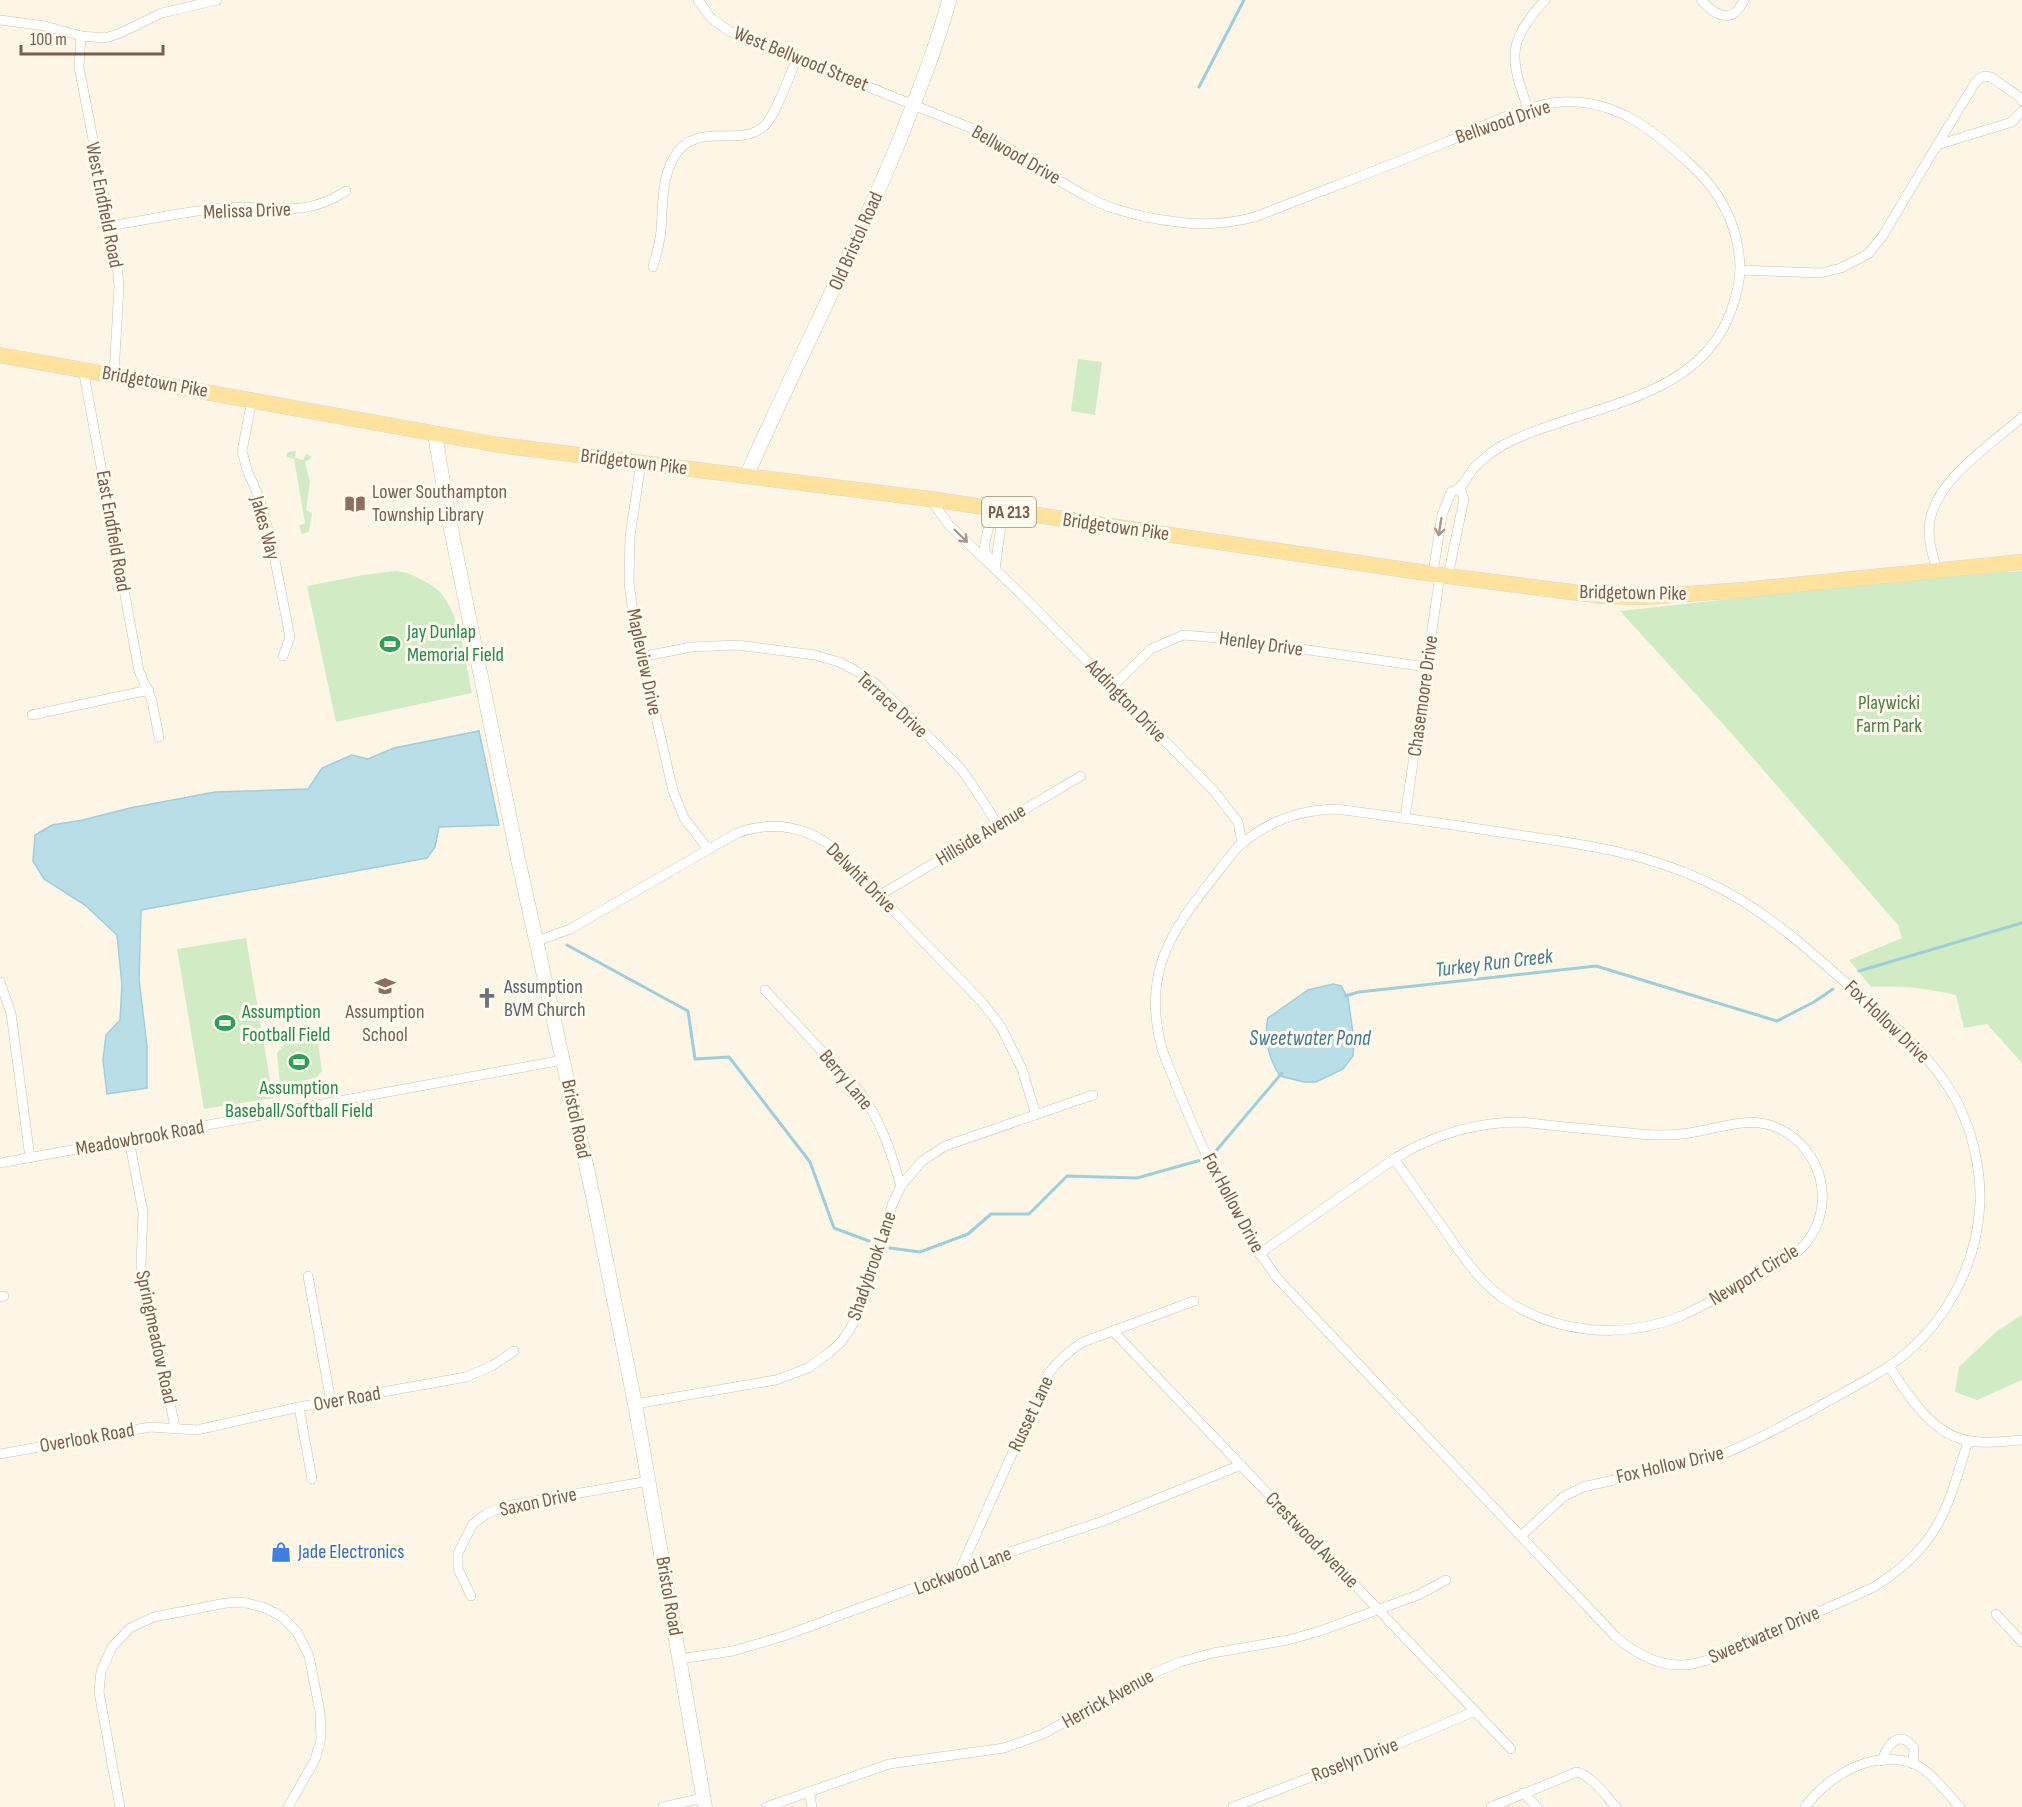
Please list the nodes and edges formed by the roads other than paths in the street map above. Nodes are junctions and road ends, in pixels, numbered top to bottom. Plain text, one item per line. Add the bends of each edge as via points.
1 (217, 0) edge
2 (698, 0) edge
3 (949, 0) edge
4 (1545, 0) edge
5 (1701, 0) edge
6 (1744, 0) edge
7 (0, 20) edge
8 (81, 36) junction
9 (797, 58) junction
10 (2022, 100) edge
11 (914, 105) junction
12 (1528, 110) junction
13 (2022, 111) edge
14 (1937, 145) junction
15 (346, 191) dead end
16 (109, 226) junction
17 (653, 267) dead end
18 (1740, 270) junction
19 (0, 355) edge
20 (83, 369) junction
21 (114, 374) junction
22 (252, 400) junction
23 (2022, 417) edge
24 (435, 434) junction
25 (641, 463) junction
26 (747, 475) junction
27 (1460, 489) junction
28 (930, 499) junction
29 (997, 510) junction
30 (2022, 562) edge
31 (995, 569) junction
32 (1937, 570) junction
33 (1440, 575) junction
34 (283, 656) dead end
35 (641, 657) junction
36 (1427, 667) junction
37 (1112, 687) junction
38 (149, 690) junction
39 (32, 715) dead end
40 (159, 737) dead end
41 (1081, 776) dead end
42 (1405, 818) junction
43 (998, 825) junction
44 (1242, 843) junction
45 (708, 849) junction
46 (880, 895) junction
47 (537, 941) junction
48 (0, 982) edge
49 (765, 990) dead end
50 (563, 1060) junction
51 (1093, 1095) dead end
52 (1036, 1115) junction
53 (129, 1140) junction
54 (30, 1158) junction
55 (1394, 1158) junction
56 (0, 1163) edge
57 (901, 1186) junction
58 (1259, 1254) junction
59 (308, 1276) dead end
60 (1194, 1301) dead end
61 (1113, 1330) junction
62 (514, 1351) dead end
63 (1889, 1366) junction
64 (332, 1402) junction
65 (635, 1404) junction
66 (299, 1407) junction
67 (175, 1427) junction
68 (2022, 1440) edge
69 (1968, 1441) junction
70 (0, 1454) edge
71 (1241, 1465) junction
72 (312, 1479) dead end
73 (649, 1480) junction
74 (1521, 1536) junction
75 (959, 1572) junction
76 (1446, 1580) dead end
77 (471, 1596) dead end
78 (1379, 1610) junction
79 (1996, 1614) dead end
80 (2022, 1641) edge
81 (680, 1659) junction
82 (1475, 1711) junction
83 (1511, 1749) dead end
84 (1882, 1761) junction
85 (1913, 1764) junction
86 (809, 1791) junction
87 (1524, 1793) junction
88 (704, 1803) edge
89 (1957, 1806) edge
90 (120, 1807) edge
91 (288, 1807) edge
92 (663, 1807) edge
93 (766, 1807) edge
94 (812, 1807) edge
95 (1233, 1807) edge
96 (1491, 1807) edge
97 (1537, 1807) edge
98 (1616, 1807) edge
99 (1805, 1807) edge

1 - 8 street via 162,13 105,38
2 - 9 street, West Bellwood Street via 711,18 729,31
3 - 11 main road, Old Bristol Road
4 - 12 street via 1519,35 1514,57 1515,73
5 - 6 street via 1712,12 1723,16 1736,11
7 - 8 street
8 - 16 street, West Endfield Road via 79,67
9 - 11 street, West Bellwood Street
9 - 17 street via 774,112 762,129 749,134 705,136 679,150 668,170
10 - 14 street via 1990,77 1981,77
11 - 12 street, Bellwood Drive via 991,138 1108,207 1198,225 1255,217
11 - 26 main road, Old Bristol Road via 853,251
12 - 18 street, Bellwood Drive via 1577,102 1614,111 1649,128 1699,173 1718,196 1735,234
13 - 14 street via 2012,122
14 - 18 street via 1868,254 1821,273
15 - 16 street, Melissa Drive via 311,207 221,208
16 - 21 street, West Endfield Road via 119,286
18 - 27 street, Bellwood Drive via 1734,302 1722,330 1688,370 1648,392 1505,444 1482,460
19 - 20 main road, Bridgetown Pike / PA 213
20 - 21 main road, Bridgetown Pike / PA 213
20 - 38 street, East Endfield Road via 138,671
21 - 22 main road, Bridgetown Pike / PA 213
22 - 24 main road, Bridgetown Pike / PA 213
22 - 34 street, Jakes Way via 242,451 272,545 290,638
23 - 32 street via 1955,476 1937,499 1929,536
24 - 25 main road, Bridgetown Pike / PA 213
24 - 47 main road, Bristol Road
25 - 26 main road, Bridgetown Pike / PA 213
25 - 35 street, Mapleview Drive via 630,536 629,582
26 - 28 main road, Bridgetown Pike / PA 213
27 - 33 street via 1464,499
27 -> 33 street, Bellwood Drive via 1451,492 1444,508
28 - 29 main road, Bridgetown Pike / PA 213
28 -> 31 street, Addington Drive via 949,525
29 - 31 street, Addington Drive via 984,549
29 - 33 main road, Bridgetown Pike / PA 213
30 - 32 main road, Bridgetown Pike / PA 213
31 - 37 street, Addington Drive
32 - 33 main road, Bridgetown Pike / PA 213 via 1646,597 1602,596
33 - 36 street, Chasemoore Drive
35 - 43 street, Terrace Drive via 691,647 729,645 815,655 839,662 878,686 960,768
35 - 45 street, Mapleview Drive via 676,801
36 - 37 street, Henley Drive via 1183,635 1151,649
36 - 42 street, Chasemoore Drive
37 - 44 street, Addington Drive via 1220,798 1238,822
38 - 39 street
38 - 40 street, East Endfield Road
41 - 43 street, Hillside Avenue
42 - 44 street, Fox Hollow Drive via 1320,810 1274,823
42 - 63 street, Fox Hollow Drive via 1609,848 1660,862 1708,882 1789,933 1922,1053 1956,1100 1972,1141 1979,1180 1979,1215 1970,1260 1947,1308
43 - 46 street, Hillside Avenue
44 - 58 street, Fox Hollow Drive via 1182,920 1167,946 1158,974 1155,1014 1162,1052 1184,1104 1225,1197
45 - 46 street, Delwhit Drive via 749,829 774,825 798,828 831,846
45 - 47 street, Delwhit Drive via 570,929
46 - 52 street, Delwhit Drive via 1001,1027 1023,1069
47 - 50 main road, Bristol Road
48 - 54 street via 11,1013
49 - 57 street, Berry Lane via 873,1109
50 - 53 street, Meadowbrook Road
50 - 65 main road, Bristol Road
51 - 52 street, Shadybrook Lane
52 - 57 street, Shadybrook Lane via 945,1146 912,1170
53 - 54 street, Meadowbrook Road
53 - 67 street, Springmeadow Road via 143,1212 141,1266
54 - 56 street, Meadowbrook Road
55 - 55 street, Newport Circle via 1469,1265 1492,1290 1537,1317 1580,1329 1639,1328 1700,1308 1795,1254 1815,1230 1822,1206 1822,1185 1807,1149 1776,1127 1758,1123 1653,1135 1522,1122 1494,1123 1436,1137
55 - 58 street, Newport Circle
57 - 65 street, Shadybrook Lane via 864,1300 850,1329 829,1353 808,1368 776,1380
58 - 74 street, Fox Hollow Drive via 1288,1291
59 - 64 street
60 - 61 street, Russet Lane
61 - 71 street, Crestwood Avenue
61 - 75 street, Russet Lane via 1072,1348 1048,1374
62 - 64 street, Over Road via 466,1377
63 - 69 street via 1931,1420
63 - 74 street, Fox Hollow Drive via 1764,1436 1716,1457 1599,1482 1572,1492
64 - 66 street, Over Road
65 - 73 main road, Bristol Road
66 - 67 street, Over Road via 196,1430
66 - 72 street
67 - 70 street, Overlook Road via 150,1427
68 - 69 street
69 - 74 street, Sweetwater Drive via 1942,1517 1924,1545 1902,1567 1874,1587 1691,1664 1661,1662 1628,1647
71 - 75 street, Lockwood Lane via 1103,1521
71 - 78 street, Crestwood Avenue
73 - 77 street, Saxon Drive via 505,1506 486,1514 473,1524 458,1553 458,1569
73 - 81 main road, Bristol Road
75 - 81 street, Lockwood Lane via 759,1644
76 - 78 street, Herrick Avenue
78 - 82 street, Crestwood Avenue
78 - 86 street, Herrick Avenue via 1288,1640 1180,1662 1018,1744 889,1764
79 - 80 street
81 - 88 main road, Bristol Road
82 - 83 street, Crestwood Avenue
82 - 95 street, Roselyn Drive
84 - 85 street
84 - 85 street via 1889,1744 1900,1739 1914,1748
84 - 99 street via 1843,1772
85 - 89 street
86 - 93 street, Herrick Avenue
86 - 94 street
87 - 96 street
87 - 97 street
87 - 98 street via 1580,1772
88 - 92 street
90 - 91 street via 99,1692 101,1671 112,1647 130,1628 154,1617 242,1602 281,1616 297,1632 309,1656 321,1739 315,1760

